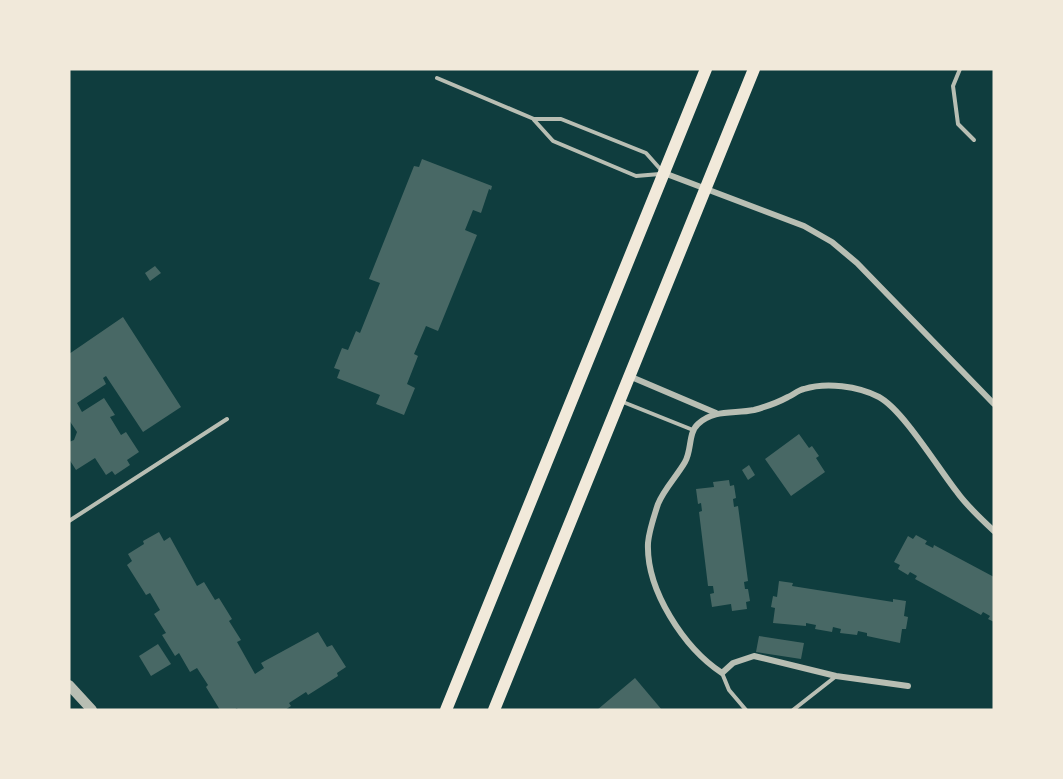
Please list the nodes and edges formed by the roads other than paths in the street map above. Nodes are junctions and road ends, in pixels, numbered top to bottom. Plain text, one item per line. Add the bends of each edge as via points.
1 (706, 69) edge
2 (754, 69) edge
3 (960, 69) edge
4 (437, 78) dead end
5 (534, 119) junction
6 (974, 140) dead end
7 (664, 173) junction
8 (705, 188) junction
9 (629, 376) junction
10 (619, 400) junction
11 (994, 404) edge
12 (716, 413) junction
13 (227, 419) dead end
14 (693, 430) junction
15 (69, 521) edge
16 (994, 531) edge
17 (722, 673) junction
18 (836, 676) junction
19 (69, 685) edge
20 (908, 686) dead end
21 (92, 710) edge
22 (446, 710) edge
23 (494, 710) edge
24 (746, 710) edge
25 (793, 710) edge

1 - 7 main road
2 - 8 main road
3 - 6 lane via 953,86 958,124
4 - 5 lane
5 - 7 lane via 561,119 646,153
5 - 7 lane via 553,141 636,176
7 - 8 street
7 - 22 main road
8 - 9 main road
8 - 11 street via 804,226 832,242
9 - 10 main road
9 - 12 street
10 - 14 lane
10 - 23 main road
12 - 14 street
12 - 16 street via 754,410 819,386 854,388 880,398 896,410 959,495
13 - 15 lane
14 - 17 street via 689,455 665,491 653,519 648,543 650,564 663,606 689,644
17 - 18 street via 733,663 754,656
17 - 24 lane via 729,690
18 - 20 street
18 - 25 lane
19 - 21 street

